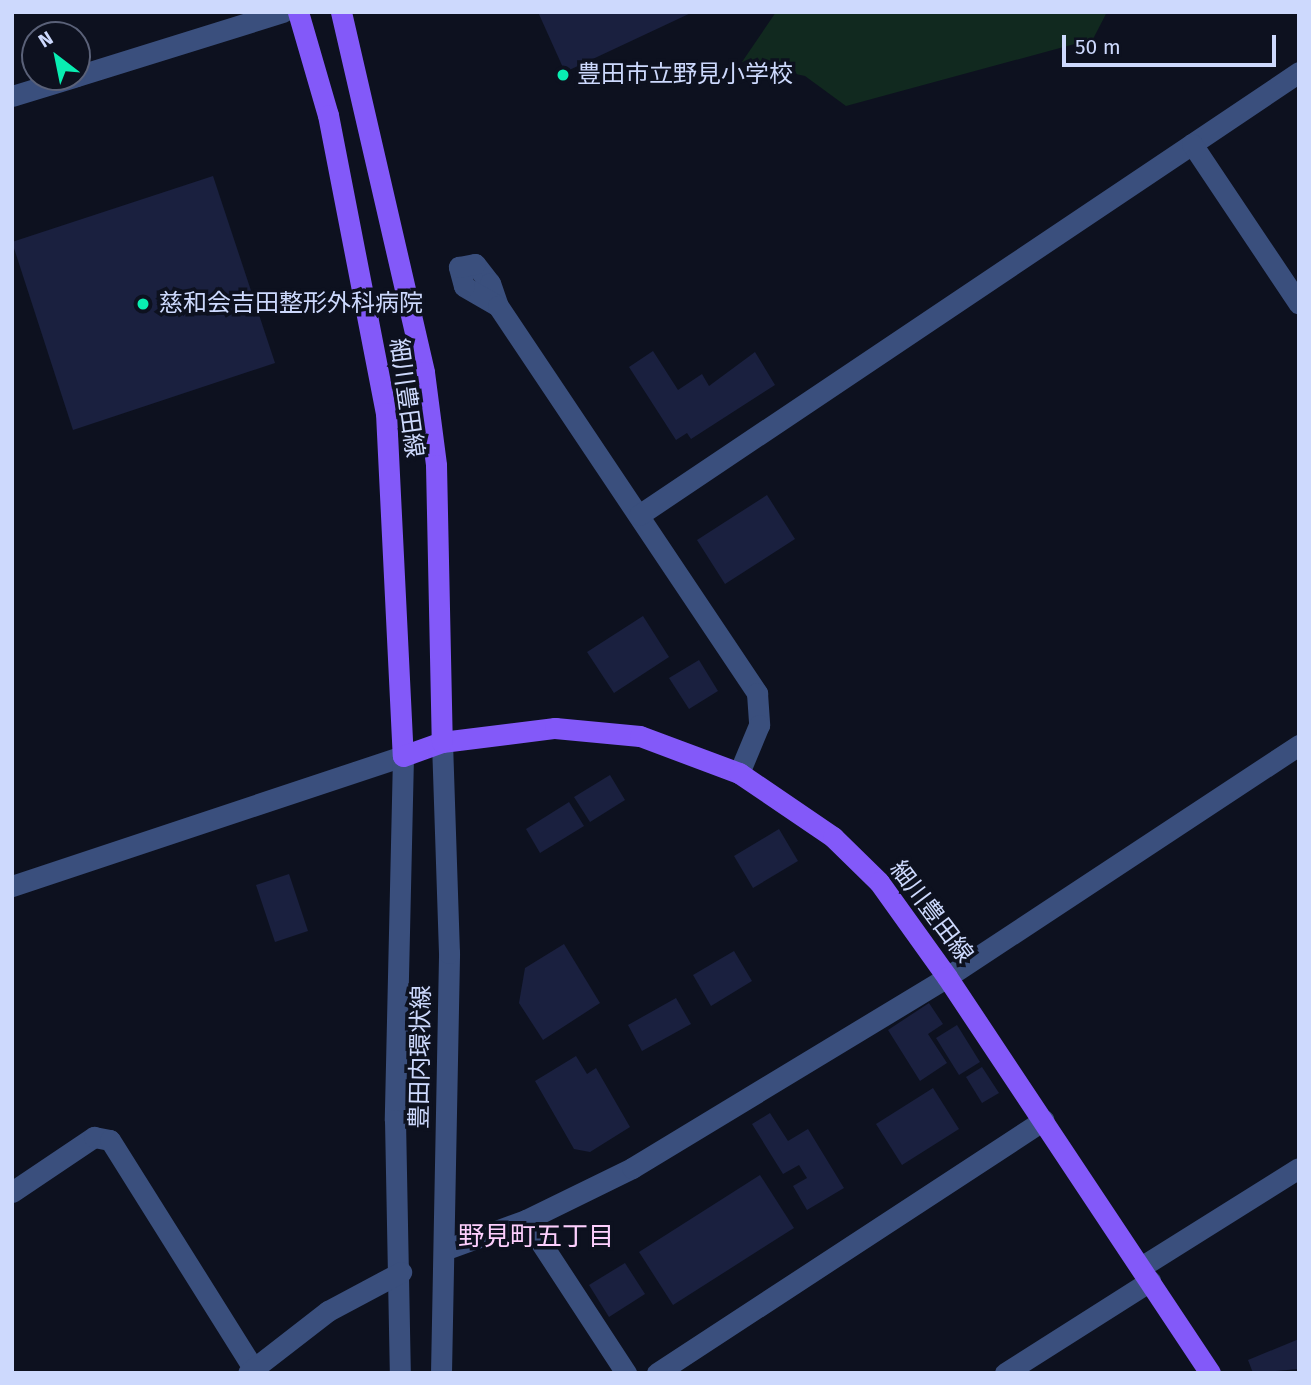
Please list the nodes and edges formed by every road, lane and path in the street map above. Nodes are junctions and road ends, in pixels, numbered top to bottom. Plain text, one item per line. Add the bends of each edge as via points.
1 (284, 12) edge
2 (298, 12) edge
3 (341, 12) edge
4 (91, 72) edge
5 (1299, 72) edge
6 (29, 91) edge
7 (12, 96) edge
8 (1192, 144) junction
9 (1299, 304) edge
10 (498, 306) dead end
11 (639, 515) junction
12 (442, 742) junction
13 (1299, 746) edge
14 (403, 756) junction
15 (739, 773) junction
16 (12, 886) edge
17 (947, 977) junction
18 (1043, 1120) junction
19 (1299, 1168) edge
20 (12, 1192) edge
21 (526, 1220) junction
22 (444, 1250) junction
23 (401, 1272) junction
24 (1146, 1274) junction
25 (251, 1370) edge
26 (400, 1373) edge
27 (441, 1373) edge
28 (626, 1373) edge
29 (657, 1373) edge
30 (1005, 1373) edge
31 (1210, 1373) edge

1 - 4 street
2 - 14 main road, 細川豊田線 via 328,115 386,413
3 - 12 main road, 細川豊田線 via 424,372 436,465
5 - 8 street
6 - 7 street
8 - 9 street
8 - 11 street
10 - 11 street
11 - 15 street via 757,693 759,725
12 - 14 main road, 細川豊田線
12 - 15 main road, 細川豊田線 via 555,728 640,736
12 - 22 street, 豊田内環状線 via 449,835
13 - 17 street
14 - 16 street
14 - 23 street, 豊田内環状線 via 395,1120
15 - 17 main road, 細川豊田線 via 833,837 879,882
17 - 18 main road, 細川豊田線
17 - 21 street via 632,1168
18 - 24 main road, 細川豊田線
18 - 29 street
19 - 24 street
20 - 25 street via 94,1137 110,1140
21 - 22 street
21 - 28 street
22 - 27 street, 豊田内環状線
23 - 25 street via 328,1311
23 - 26 street, 豊田内環状線
24 - 30 street
24 - 31 main road, 細川豊田線

